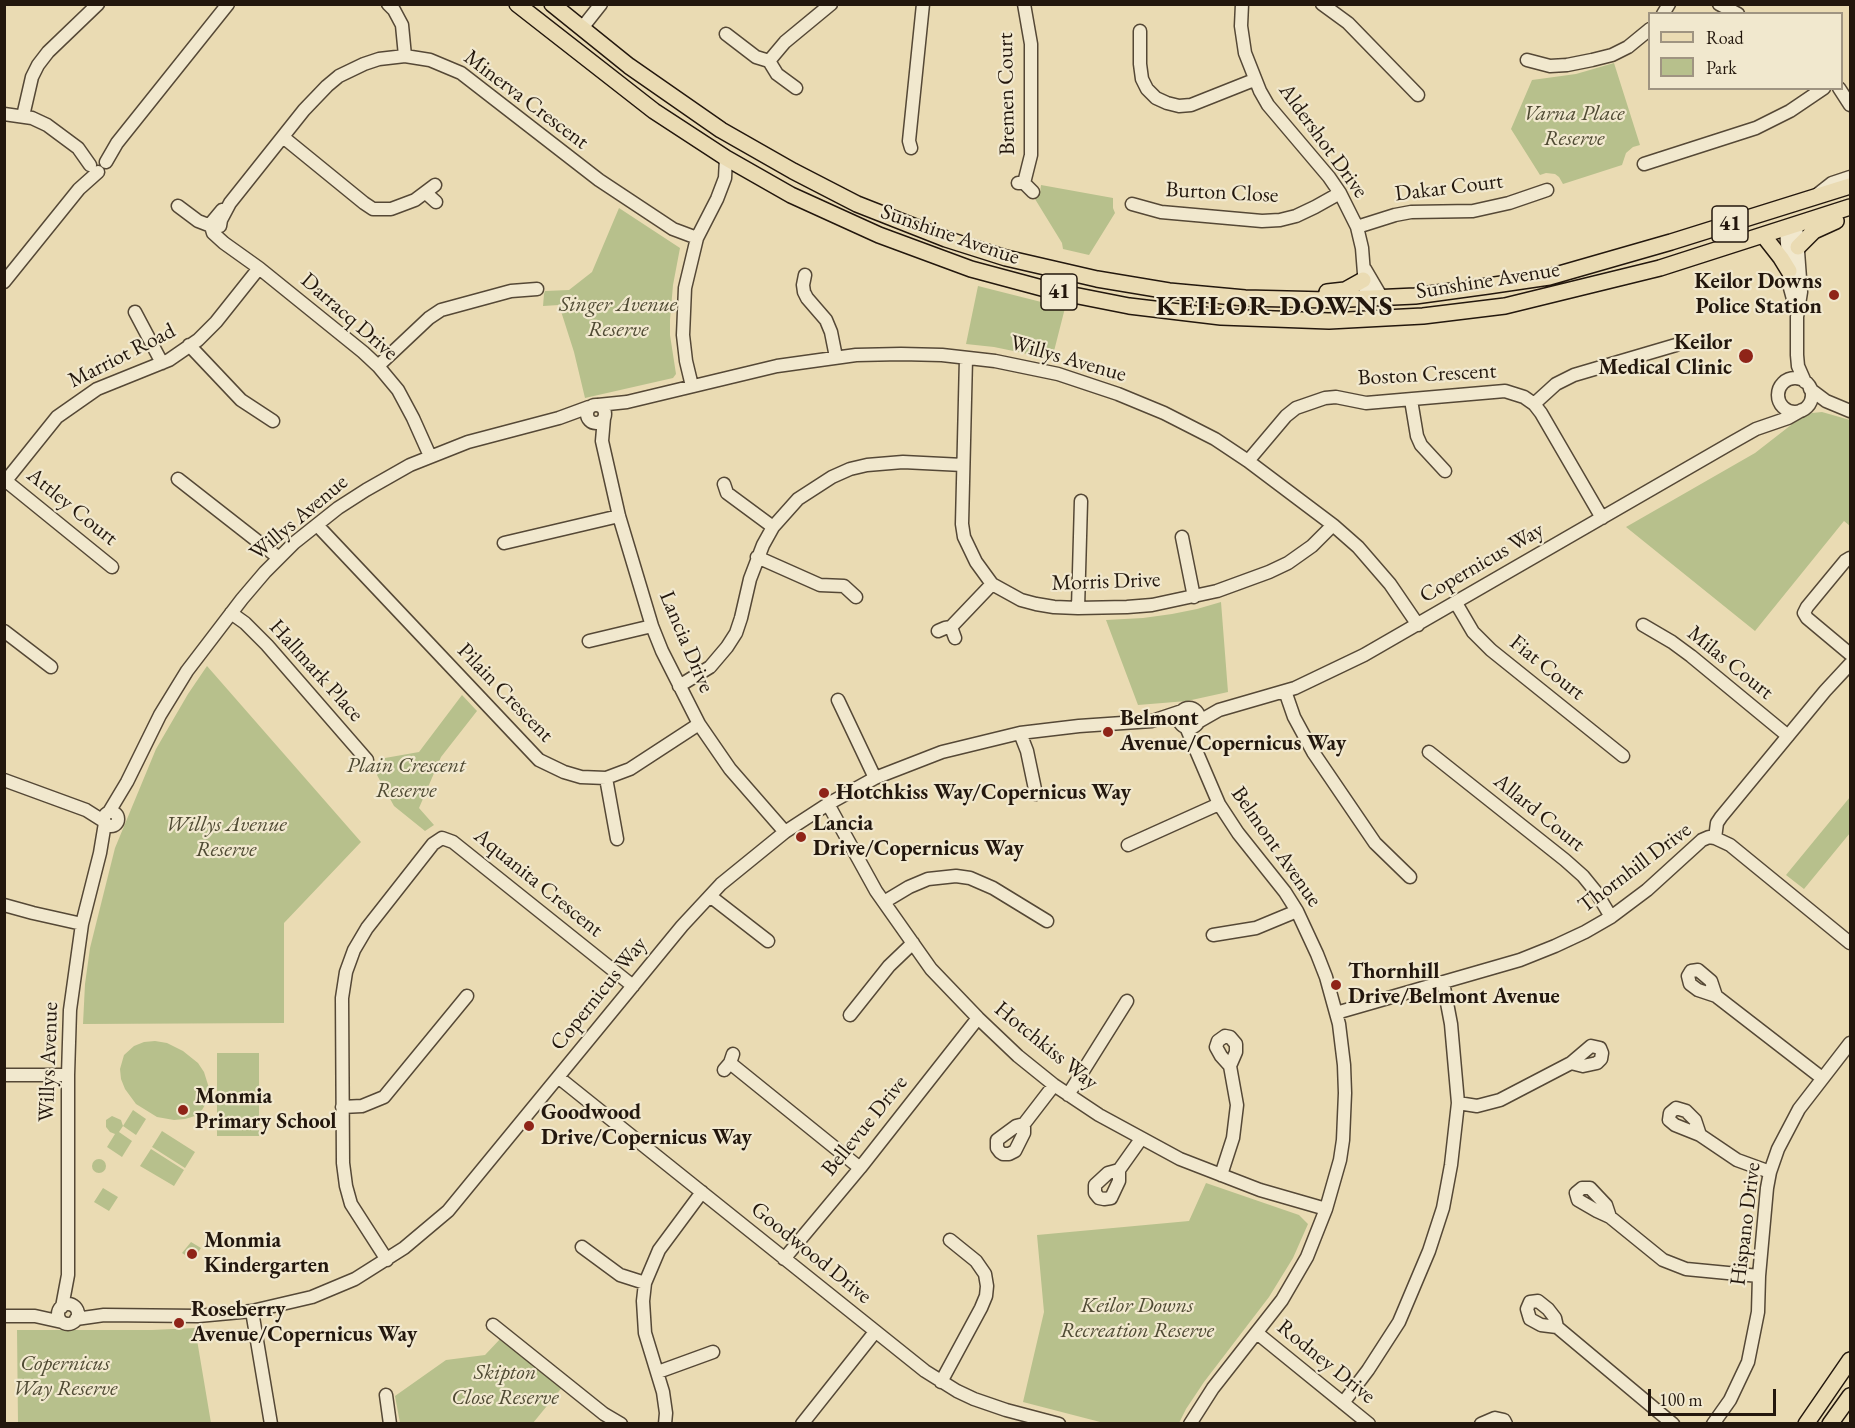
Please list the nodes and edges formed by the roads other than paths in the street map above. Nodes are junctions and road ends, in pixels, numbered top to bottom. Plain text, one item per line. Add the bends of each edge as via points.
1 (98, 4) edge
2 (228, 4) edge
3 (388, 4) edge
4 (517, 4) edge
5 (552, 4) edge
6 (601, 4) edge
7 (831, 4) edge
8 (923, 4) edge
9 (1024, 4) edge
10 (1242, 4) edge
11 (1322, 4) edge
12 (582, 28) junction
13 (1140, 31) dead end
14 (1648, 31) edge
15 (726, 34) dead end
16 (568, 45) junction
17 (405, 56) junction
18 (1527, 60) dead end
19 (768, 61) junction
20 (1254, 80) junction
21 (798, 89) dead end
22 (1821, 90) edge
23 (1840, 90) edge
24 (1418, 95) dead end
25 (674, 99) junction
26 (1851, 105) edge
27 (4, 114) edge
28 (23, 116) junction
29 (282, 138) junction
30 (908, 144) dead end
31 (726, 158) junction
32 (97, 163) junction
33 (1644, 164) dead end
34 (741, 167) junction
35 (1851, 177) edge
36 (1025, 186) dead end
37 (1851, 186) edge
38 (1547, 190) dead end
39 (1340, 193) junction
40 (1812, 198) junction
41 (717, 199) junction
42 (436, 202) dead end
43 (1132, 204) dead end
44 (178, 206) dead end
45 (1788, 206) junction
46 (1851, 207) edge
47 (1851, 217) edge
48 (215, 226) junction
49 (1357, 226) junction
50 (1791, 226) junction
51 (1763, 235) junction
52 (697, 238) junction
53 (1798, 247) junction
54 (259, 268) junction
55 (1789, 271) junction
56 (1364, 274) junction
57 (800, 281) dead end
58 (4, 282) edge
59 (538, 288) dead end
60 (1442, 292) junction
61 (1382, 298) junction
62 (1267, 299) junction
63 (1366, 299) junction
64 (1535, 299) junction
65 (135, 312) dead end
66 (1460, 312) junction
67 (1797, 317) junction
68 (1796, 344) junction
69 (189, 345) junction
70 (1676, 345) dead end
71 (836, 357) junction
72 (966, 357) junction
73 (162, 363) junction
74 (378, 366) junction
75 (1782, 383) junction
76 (692, 386) junction
77 (1808, 386) junction
78 (1778, 398) junction
79 (1411, 400) junction
80 (627, 402) junction
81 (1534, 404) junction
82 (1804, 408) junction
83 (1846, 409) edge
84 (592, 413) junction
85 (604, 417) junction
86 (273, 421) dead end
87 (1756, 429) junction
88 (602, 441) junction
89 (430, 456) junction
90 (1248, 460) junction
91 (963, 465) junction
92 (1446, 471) dead end
93 (178, 479) dead end
94 (5, 482) edge
95 (722, 492) dead end
96 (1081, 501) dead end
97 (619, 516) junction
98 (1602, 518) junction
99 (317, 525) junction
100 (1332, 525) junction
101 (773, 527) junction
102 (1182, 537) dead end
103 (504, 543) dead end
104 (757, 557) junction
105 (279, 558) junction
106 (1851, 558) edge
107 (112, 567) dead end
108 (992, 584) junction
109 (856, 597) dead end
110 (1194, 597) junction
111 (1456, 603) junction
112 (1078, 608) junction
113 (231, 613) junction
114 (1418, 625) junction
115 (1643, 625) dead end
116 (652, 626) junction
117 (4, 631) edge
118 (938, 631) dead end
119 (590, 641) dead end
120 (1851, 654) edge
121 (1851, 664) edge
122 (51, 667) dead end
123 (679, 686) junction
124 (1285, 691) junction
125 (838, 700) dead end
126 (1188, 710) junction
127 (1218, 710) junction
128 (1152, 721) junction
129 (699, 724) junction
130 (1191, 724) junction
131 (1020, 732) junction
132 (1788, 736) junction
133 (1430, 752) dead end
134 (1623, 756) dead end
135 (367, 760) dead end
136 (606, 778) junction
137 (875, 778) junction
138 (4, 780) edge
139 (1036, 794) dead end
140 (828, 804) junction
141 (1219, 804) junction
142 (110, 819) junction
143 (785, 832) junction
144 (1715, 838) junction
145 (617, 839) dead end
146 (1128, 845) dead end
147 (1410, 877) dead end
148 (710, 896) junction
149 (884, 902) junction
150 (4, 905) edge
151 (1297, 911) junction
152 (1611, 916) junction
153 (1047, 921) dead end
154 (82, 924) junction
155 (1213, 935) dead end
156 (768, 941) dead end
157 (913, 943) junction
158 (1851, 943) edge
159 (1443, 982) junction
160 (633, 986) junction
161 (467, 996) dead end
162 (1716, 996) dead end
163 (1127, 1001) dead end
164 (1336, 1013) junction
165 (850, 1015) dead end
166 (978, 1018) junction
167 (1851, 1043) edge
168 (729, 1062) dead end
169 (1571, 1063) dead end
170 (1230, 1066) dead end
171 (4, 1075) edge
172 (68, 1075) junction
173 (558, 1077) junction
174 (1822, 1078) junction
175 (1054, 1085) junction
176 (1068, 1095) junction
177 (1458, 1103) junction
178 (342, 1107) junction
179 (1024, 1124) dead end
180 (1700, 1135) dead end
181 (1141, 1139) junction
182 (860, 1168) junction
183 (1119, 1170) dead end
184 (1770, 1172) junction
185 (1221, 1175) junction
186 (702, 1192) junction
187 (1326, 1209) junction
188 (1610, 1217) dead end
189 (950, 1240) dead end
190 (582, 1247) dead end
191 (784, 1259) junction
192 (387, 1260) junction
193 (68, 1275) junction
194 (1759, 1276) junction
195 (645, 1283) junction
196 (76, 1311) junction
197 (252, 1311) junction
198 (61, 1313) junction
199 (4, 1316) edge
200 (493, 1325) dead end
201 (1557, 1327) dead end
202 (875, 1332) junction
203 (1257, 1333) junction
204 (714, 1351) dead end
205 (1851, 1360) edge
206 (657, 1372) junction
207 (941, 1382) junction
208 (386, 1395) dead end
209 (1851, 1396) edge
210 (1343, 1403) junction
211 (1191, 1422) edge
212 (271, 1424) edge
213 (390, 1424) edge
214 (621, 1424) edge
215 (665, 1424) edge
216 (801, 1424) edge
217 (1059, 1424) edge
218 (1369, 1424) edge
219 (1481, 1424) edge
220 (1506, 1424) edge
221 (1673, 1424) edge
222 (1713, 1424) edge
223 (1806, 1424) edge
224 (1830, 1424) edge

1 - 28 street via 39,65 32,77
2 - 32 street
3 - 17 street via 402,25
4 - 16 main road, Sunshine Avenue / 41
5 - 12 main road, Sunshine Avenue / 41
6 - 12 street
7 - 19 street
8 - 30 street
9 - 36 street, Bremen Court via 1031,44 1031,155
10 - 20 street, Aldershot Drive via 1245,53
11 - 24 street via 1348,23
12 - 16 main road
12 - 25 main road, Sunshine Avenue / 41
13 - 20 street via 1142,78 1156,98 1167,103 1191,105
14 - 18 street via 1628,47 1592,60 1550,66
15 - 19 street via 756,57
16 - 31 main road, Sunshine Avenue / 41 via 654,111
17 - 29 street, Minerva Crescent via 379,59 339,76 316,96
17 - 52 street, Minerva Crescent via 430,60 461,73 599,180 673,229
19 - 21 street via 777,74
20 - 39 street, Aldershot Drive via 1268,105
22 - 33 street via 1756,128
23 - 26 street
25 - 34 main road via 738,150
25 - 62 main road, Sunshine Avenue / 41 via 818,185 946,239 1006,258 1098,279 1204,295
27 - 28 street
28 - 32 street via 47,125
29 - 42 street via 373,208 391,209 431,189
29 - 48 street, Minerva Crescent via 215,217
31 - 34 main road, Sunshine Avenue / 41
31 - 41 street via 725,178
32 - 58 street
34 - 41 street
34 - 66 main road, Sunshine Avenue / 41 via 820,209 911,247 990,274 1087,298 1184,314 1260,319 1358,320
35 - 40 street via 1832,183
37 - 40 main road, Sunshine Avenue / 41
38 - 49 street, Dakar Court via 1473,211 1411,212
39 - 43 street, Burton Close via 1305,212 1262,221 1161,212
39 - 49 street, Aldershot Drive
40 - 45 main road, Sunshine Avenue / 41
41 - 52 street
44 - 48 street, Darracq Drive via 198,221
45 - 50 main road
45 - 60 main road, Sunshine Avenue / 41 via 1548,276
46 - 50 main road, Sunshine Avenue / 41
47 - 53 main road via 1822,227
48 - 54 street, Darracq Drive via 217,237
49 - 56 street, Aldershot Drive
50 - 51 main road, Sunshine Avenue / 41
50 - 53 street
50 - 55 street
51 - 55 main road
51 - 64 main road, Sunshine Avenue / 41 via 1660,268
52 - 76 street via 687,276 683,318
53 - 67 street via 1801,292
54 - 69 street, Marriot Road via 216,322
54 - 74 street, Darracq Drive
55 - 67 street
56 - 61 street, Aldershot Drive
56 - 62 main road via 1345,290
56 - 63 street, Aldershot Drive
57 - 71 street via 807,298 826,320
59 - 74 street via 511,291 441,310
60 - 61 main road, Sunshine Avenue / 41
60 - 64 main road via 1486,293 1519,288 1529,291
61 - 63 main road, Sunshine Avenue / 41
62 - 63 main road, Sunshine Avenue / 41
63 - 66 main road via 1381,312 1430,308
64 - 66 main road, Sunshine Avenue / 41
65 - 73 street
67 - 68 street
68 - 75 street
68 - 77 street via 1798,366
69 - 73 street, Marriot Road
69 - 86 street via 241,400
70 - 81 street via 1575,375 1556,384
71 - 72 street, Willys Avenue
71 - 76 street, Willys Avenue
72 - 90 street, Willys Avenue via 1038,369 1118,394 1191,425
72 - 91 street, Morris Drive
73 - 94 street, Marriot Road via 97,389 69,407 47,428
74 - 89 street, Darracq Drive via 398,390
75 - 77 street via 1796,378
75 - 78 street
76 - 80 street, Willys Avenue
77 - 82 street via 1811,396
77 - 83 street via 1826,401
78 - 82 street via 1787,410
78 - 87 street, Copernicus Way via 1772,413
79 - 81 street, Boston Crescent via 1505,391
79 - 90 street, Boston Crescent via 1366,403 1336,397 1296,408
79 - 92 street via 1417,436
80 - 84 street, Willys Avenue
80 - 85 street, Willys Avenue
81 - 98 street
82 - 83 street
82 - 87 street, Copernicus Way
84 - 85 street, Willys Avenue via 598,422
84 - 88 street, Lancia Drive
84 - 89 street, Willys Avenue via 489,435
85 - 88 street, Lancia Drive
87 - 98 street, Copernicus Way
88 - 97 street, Lancia Drive
89 - 99 street, Willys Avenue via 366,490
90 - 100 street, Willys Avenue
91 - 101 street via 885,463 850,469 798,499
91 - 108 street, Morris Drive via 964,537
93 - 105 street
94 - 107 street, Attley Court
95 - 101 street
96 - 112 street
97 - 103 street
97 - 116 street, Lancia Drive
98 - 111 street, Copernicus Way
99 - 105 street, Willys Avenue
99 - 136 street, Pilain Crescent via 539,760 581,777
100 - 110 street, Morris Drive via 1304,554 1278,568
100 - 114 street, Willys Avenue via 1373,563
101 - 104 street
102 - 110 street
104 - 109 street via 820,585 845,583
104 - 123 street via 736,633 710,667
105 - 113 street, Willys Avenue
106 - 120 street via 1804,613
108 - 112 street, Morris Drive via 1021,600
108 - 118 street via 953,633
110 - 112 street, Morris Drive via 1136,606
111 - 114 street, Copernicus Way
111 - 134 street, Fiat Court via 1473,632 1491,650
113 - 135 street, Hallmark Place via 267,645
113 - 142 street, Willys Avenue via 174,692
114 - 124 street, Copernicus Way via 1341,668
115 - 132 street, Milas Court via 1691,656
116 - 119 street
116 - 123 street, Lancia Drive
117 - 122 street
121 - 132 street, Thornhill Drive
123 - 129 street, Lancia Drive
124 - 127 street, Copernicus Way
124 - 147 street via 1313,752 1375,843
125 - 137 street
126 - 127 street, Copernicus Way
126 - 128 street, Copernicus Way
126 - 130 street via 1198,713
126 - 130 street via 1180,721
127 - 130 street, Copernicus Way
128 - 130 street, Copernicus Way
128 - 131 street, Copernicus Way
129 - 136 street, Pilain Crescent via 630,769
129 - 143 street, Lancia Drive via 730,769
130 - 141 street, Belmont Avenue via 1198,756
131 - 137 street, Copernicus Way via 942,752
131 - 139 street
132 - 144 street, Thornhill Drive via 1720,817
133 - 152 street, Allard Court via 1583,876
136 - 145 street
137 - 140 street, Copernicus Way
138 - 142 street
140 - 143 street, Copernicus Way
140 - 149 street, Hotchkiss Way
141 - 146 street
141 - 151 street, Belmont Avenue
142 - 154 street, Willys Avenue
143 - 148 street, Copernicus Way
144 - 152 street, Thornhill Drive via 1702,840 1647,890
144 - 158 street via 1730,845
148 - 156 street
148 - 160 street, Copernicus Way
149 - 153 street via 928,879 956,876 982,883
149 - 157 street, Hotchkiss Way
150 - 154 street
151 - 155 street via 1256,928
151 - 164 street, Belmont Avenue via 1326,977
152 - 159 street, Thornhill Drive via 1585,932 1520,960
154 - 172 street, Willys Avenue via 70,1010
157 - 165 street
157 - 166 street, Hotchkiss Way via 931,969
159 - 164 street, Thornhill Drive
159 - 177 street
160 - 173 street, Copernicus Way
160 - 178 street, Aquanita Crescent via 453,842 441,839 367,928 354,950 342,998
161 - 178 street via 384,1097 362,1106
162 - 174 street
163 - 176 street
164 - 187 street, Belmont Avenue via 1344,1065 1344,1121 1340,1160
166 - 175 street, Hotchkiss Way
166 - 182 street, Bellevue Drive
167 - 174 street, Hispano Drive
168 - 182 street
169 - 177 street via 1500,1100 1477,1106
170 - 185 street via 1237,1106 1233,1138
171 - 172 street
172 - 193 street, Willys Avenue
173 - 186 street, Goodwood Drive
173 - 192 street, Copernicus Way via 448,1211
174 - 184 street, Hispano Drive via 1790,1123
175 - 176 street, Hotchkiss Way
175 - 179 street
176 - 181 street, Hotchkiss Way
177 - 210 street via 1443,1208 1429,1251 1399,1322
178 - 192 street, Aquanita Crescent via 342,1163 351,1204
180 - 184 street via 1737,1160
181 - 183 street
181 - 185 street, Hotchkiss Way
182 - 191 street, Bellevue Drive
184 - 194 street, Hispano Drive
185 - 187 street, Hotchkiss Way
186 - 191 street, Goodwood Drive
186 - 195 street via 659,1250
187 - 203 street, Belmont Avenue via 1297,1275
188 - 194 street via 1663,1260 1686,1269
189 - 207 street via 976,1261 985,1274 987,1286 981,1308
190 - 195 street via 620,1275
191 - 202 street, Goodwood Drive
192 - 197 street, Copernicus Way via 312,1297
193 - 196 street, Willys Avenue
193 - 198 street, Willys Avenue
194 - 222 street, Hispano Drive via 1758,1312 1748,1362 1730,1400
195 - 206 street via 645,1333
196 - 197 street, Copernicus Way via 198,1316
196 - 198 street via 70,1304
196 - 198 street via 72,1323
197 - 212 street
198 - 199 street
200 - 214 street
201 - 221 street
202 - 207 street, Goodwood Drive
202 - 216 street
203 - 210 street, Rodney Drive
203 - 211 street, Belmont Avenue
204 - 206 street
205 - 223 main road
206 - 215 street
207 - 217 street, Goodwood Drive via 989,1404
208 - 213 street
209 - 224 main road
210 - 218 street, Rodney Drive
219 - 220 street via 1495,1418

